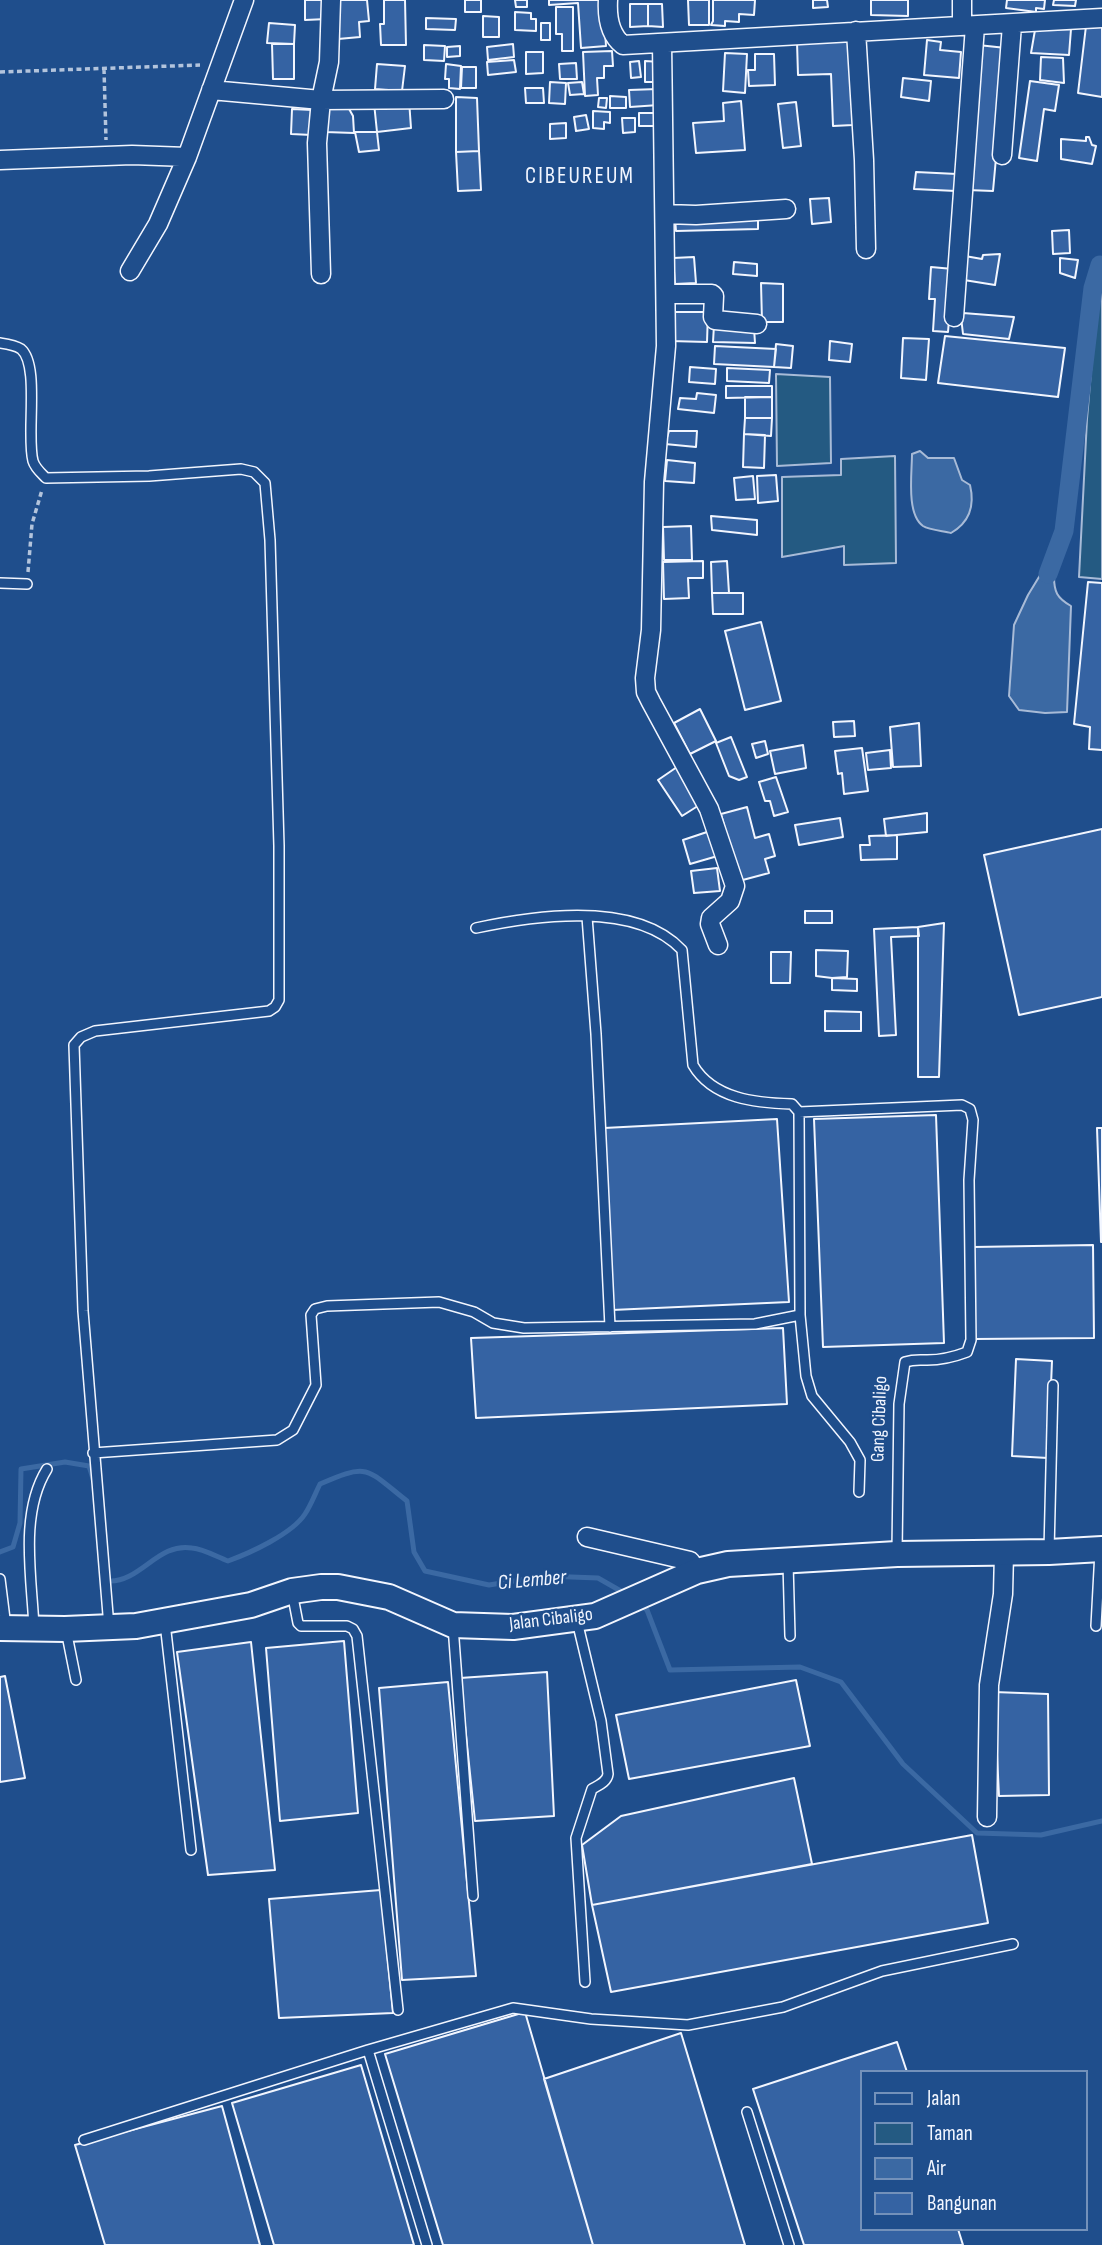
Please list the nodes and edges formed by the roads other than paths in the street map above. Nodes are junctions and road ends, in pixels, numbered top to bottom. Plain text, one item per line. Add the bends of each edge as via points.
1 (244, 0) edge
2 (331, 0) edge
3 (608, 0) edge
4 (961, 0) edge
5 (1102, 18) edge
6 (1012, 25) junction
7 (969, 26) junction
8 (856, 31) junction
9 (662, 43) junction
10 (211, 90) junction
11 (444, 99) dead end
12 (321, 100) junction
13 (1002, 155) dead end
14 (187, 157) junction
15 (0, 160) edge
16 (786, 209) dead end
17 (665, 214) junction
18 (866, 249) dead end
19 (130, 271) dead end
20 (321, 274) dead end
21 (667, 294) junction
22 (954, 317) dead end
23 (757, 324) dead end
24 (0, 343) edge
25 (0, 583) edge
26 (27, 584) road end
27 (587, 917) junction
28 (476, 928) dead end
29 (718, 945) dead end
30 (799, 1112) junction
31 (800, 1315) junction
32 (610, 1327) junction
33 (1053, 1385) dead end
34 (93, 1453) junction
35 (47, 1469) dead end
36 (859, 1492) dead end
37 (587, 1537) dead end
38 (1101, 1549) edge
39 (1049, 1552) junction
40 (1004, 1553) junction
41 (897, 1554) junction
42 (788, 1561) junction
43 (697, 1571) junction
44 (0, 1579) edge
45 (292, 1591) junction
46 (577, 1620) junction
47 (165, 1622) junction
48 (453, 1625) junction
49 (1096, 1626) dead end
50 (109, 1627) junction
51 (3, 1628) edge
52 (34, 1629) junction
53 (65, 1629) junction
54 (790, 1636) dead end
55 (76, 1680) dead end
56 (987, 1817) dead end
57 (191, 1850) dead end
58 (473, 1896) dead end
59 (1013, 1944) dead end
60 (585, 1982) dead end
61 (398, 2010) dead end
62 (368, 2050) junction
63 (747, 2112) dead end
64 (84, 2140) dead end
65 (427, 2245) edge
66 (789, 2245) edge

1 - 10 street
2 - 12 street via 329,62
3 - 9 street via 614,38 623,45
4 - 7 street
5 - 6 street
6 - 7 street
6 - 13 street
7 - 8 street
7 - 22 street
8 - 9 street
8 - 18 street
9 - 17 street
10 - 12 street
10 - 14 street
11 - 12 street
12 - 20 street via 317,143
14 - 15 street
14 - 19 street via 158,224
16 - 17 street
17 - 21 street
21 - 23 street via 712,294 716,320
21 - 29 street via 646,692 709,809 735,886 730,901 711,918
24 - 34 lane via 20,348 27,357 33,462 46,478 254,472 265,483 270,540 279,1000 269,1011 95,1031 74,1045
25 - 26 lane
27 - 28 lane via 509,921
27 - 30 lane via 618,917 670,937 682,950 693,1065 699,1075 713,1088 741,1098 792,1104
27 - 32 lane
30 - 31 lane
30 - 41 lane, Gang Cibaligo via 962,1105 970,1108 973,1120 971,1340 967,1352 952,1358 914,1359 905,1362 902,1370
31 - 32 lane via 755,1324
31 - 36 lane via 812,1396 860,1461
32 - 34 lane via 507,1327 439,1302 315,1308 310,1320 316,1385 293,1430 277,1440
33 - 39 lane
34 - 50 lane
35 - 52 lane via 37,1485 30,1531
37 - 43 street via 690,1561
38 - 39 main road, Jalan Cibaligo
38 - 49 lane
39 - 40 main road, Jalan Cibaligo
40 - 41 main road, Jalan Cibaligo
40 - 56 street via 1003,1594 989,1685
41 - 42 main road, Jalan Cibaligo
42 - 43 main road, Jalan Cibaligo via 728,1564
42 - 54 lane
43 - 46 main road, Jalan Cibaligo
44 - 51 lane
45 - 47 main road, Jalan Cibaligo via 251,1605
45 - 48 main road, Jalan Cibaligo via 321,1587 361,1591 389,1597
45 - 61 lane via 301,1626 347,1626 357,1636
46 - 48 main road, Jalan Cibaligo via 513,1627
46 - 60 lane via 601,1721 608,1774 608,1779 592,1789 576,1838
47 - 50 main road, Jalan Cibaligo
47 - 57 lane
48 - 58 lane
50 - 53 main road, Jalan Cibaligo
51 - 52 main road, Jalan Cibaligo
52 - 53 main road, Jalan Cibaligo
53 - 55 lane
59 - 62 lane via 882,1972 783,2007 688,2025 513,2008
62 - 64 lane
62 - 65 lane
63 - 66 lane

